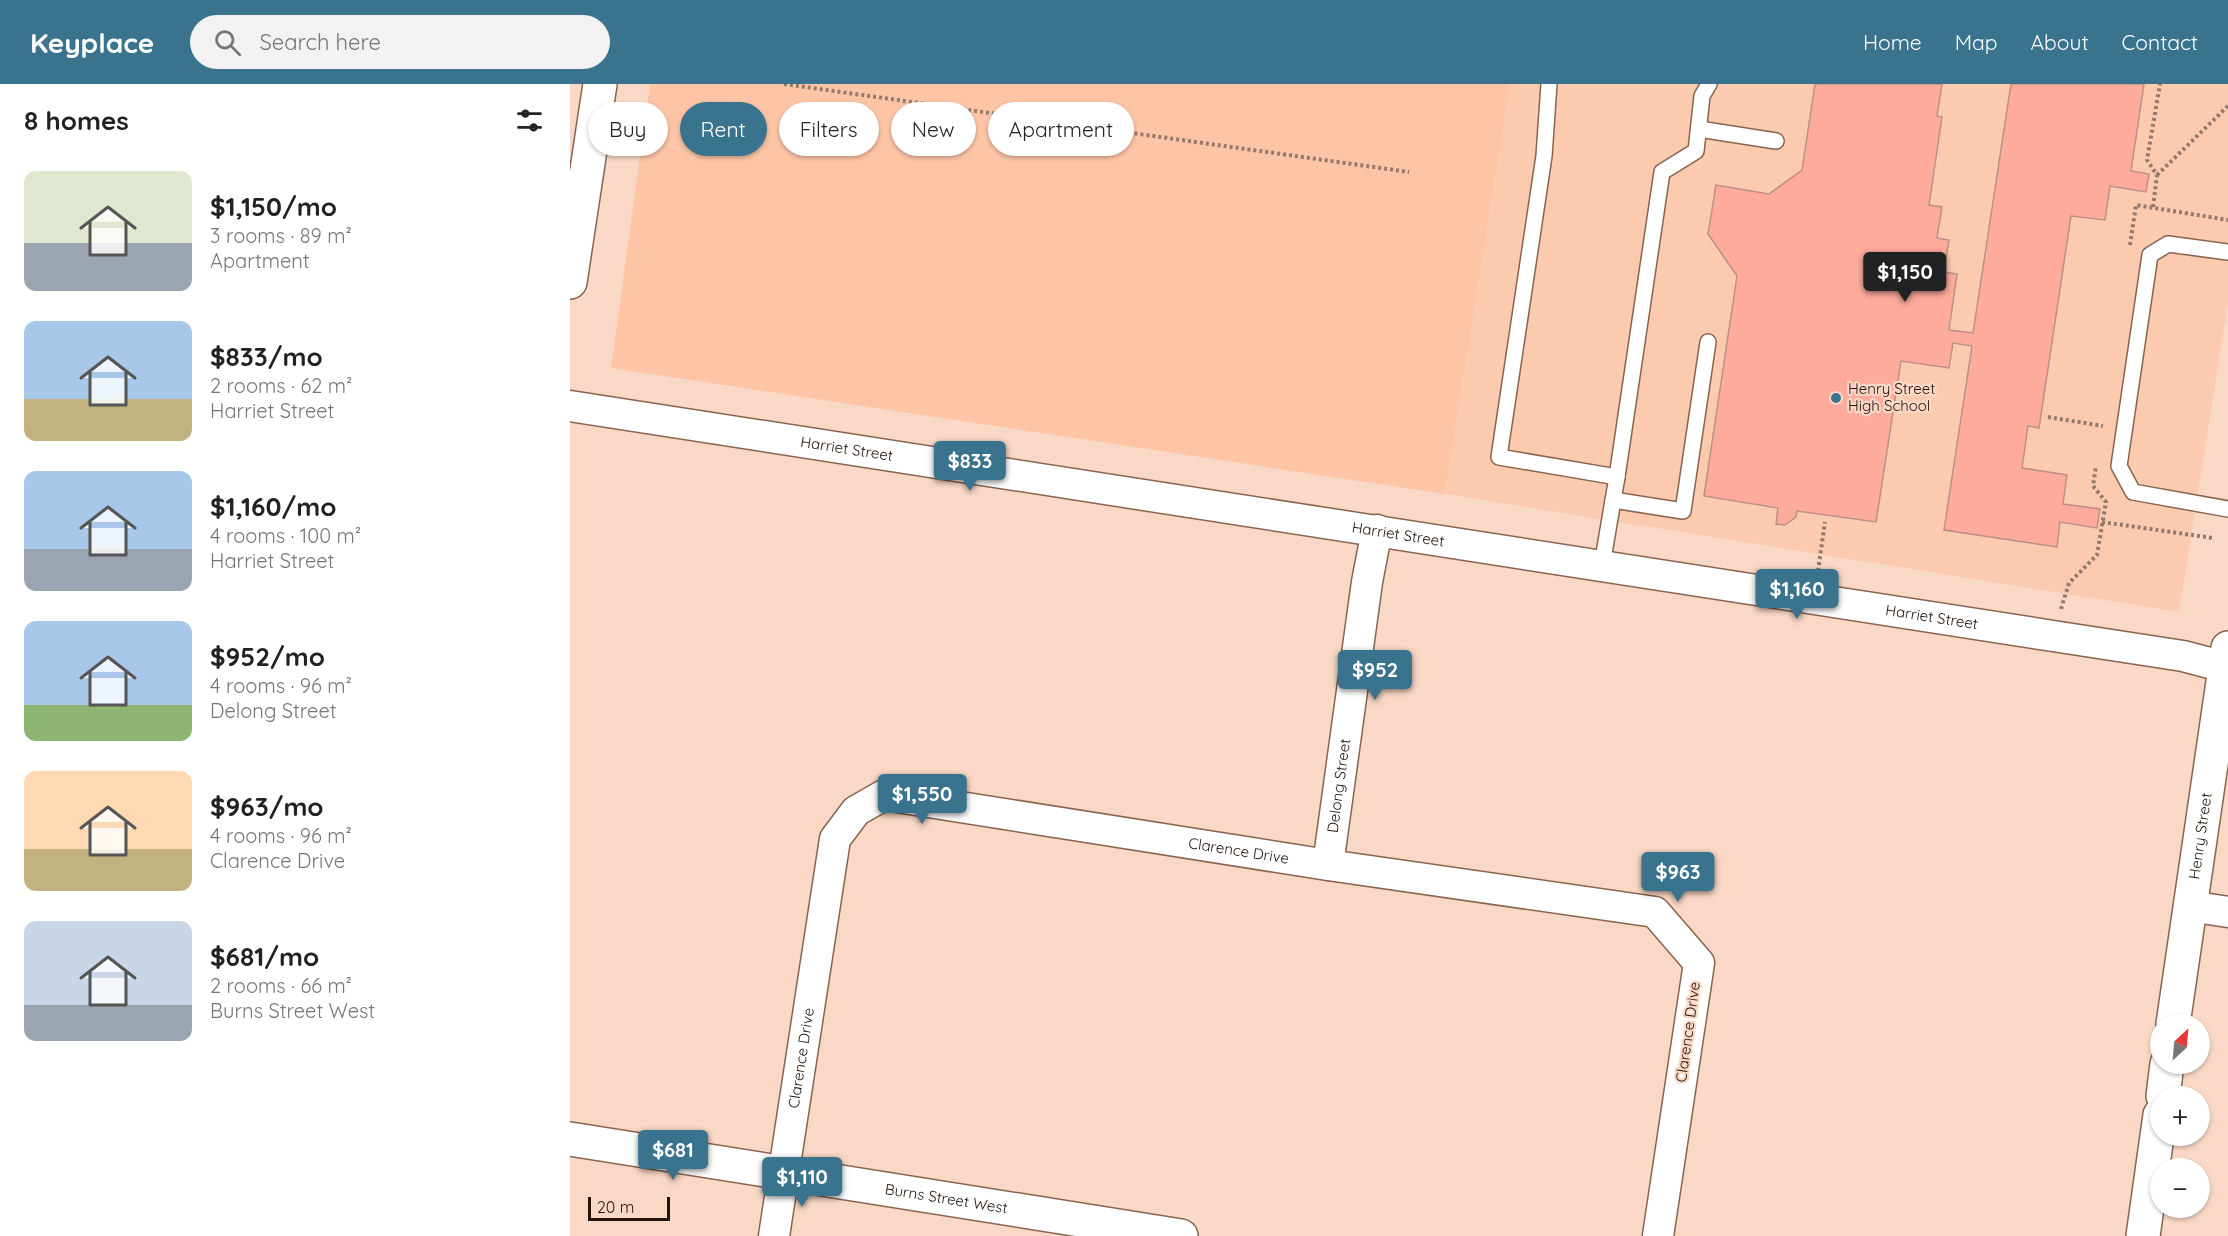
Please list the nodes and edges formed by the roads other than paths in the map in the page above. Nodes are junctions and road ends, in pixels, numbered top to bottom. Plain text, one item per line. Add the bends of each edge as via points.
1 (600, 84) edge
2 (1549, 84) edge
3 (1709, 84) edge
4 (1699, 129) junction
5 (1776, 141) dead end
6 (573, 232) edge
7 (2228, 252) edge
8 (570, 282) edge
9 (1708, 342) dead end
10 (570, 406) edge
11 (1617, 477) junction
12 (1614, 500) junction
13 (2228, 509) edge
14 (1377, 530) junction
15 (1602, 565) junction
16 (2227, 657) edge
17 (1328, 865) junction
18 (2189, 906) junction
19 (2228, 912) edge
20 (2174, 1014) edge
21 (570, 1139) edge
22 (2156, 1146) edge
23 (783, 1173) junction
24 (774, 1236) edge
25 (1181, 1236) edge
26 (1658, 1236) edge
27 (2143, 1236) edge

1 - 6 street
2 - 11 lane via 1544,156 1498,458
3 - 4 lane via 1702,96
4 - 5 lane
4 - 11 lane via 1696,151 1662,172
6 - 8 street
7 - 13 lane via 2168,244 2150,255 2119,466 2133,492
9 - 12 lane via 1683,511
10 - 14 street, Harriet Street
11 - 12 lane
12 - 15 lane
14 - 15 street, Harriet Street
14 - 17 street, Delong Street
15 - 16 street, Harriet Street via 2183,656
16 - 18 street, Henry Street
17 - 23 street, Clarence Drive via 884,795 855,811 835,839
17 - 26 street, Clarence Drive via 1655,912 1699,963
18 - 19 street
18 - 20 street, Henry Street
21 - 23 street, Burns Street West
22 - 27 street
23 - 24 street, Clarence Drive
23 - 25 street, Burns Street West

